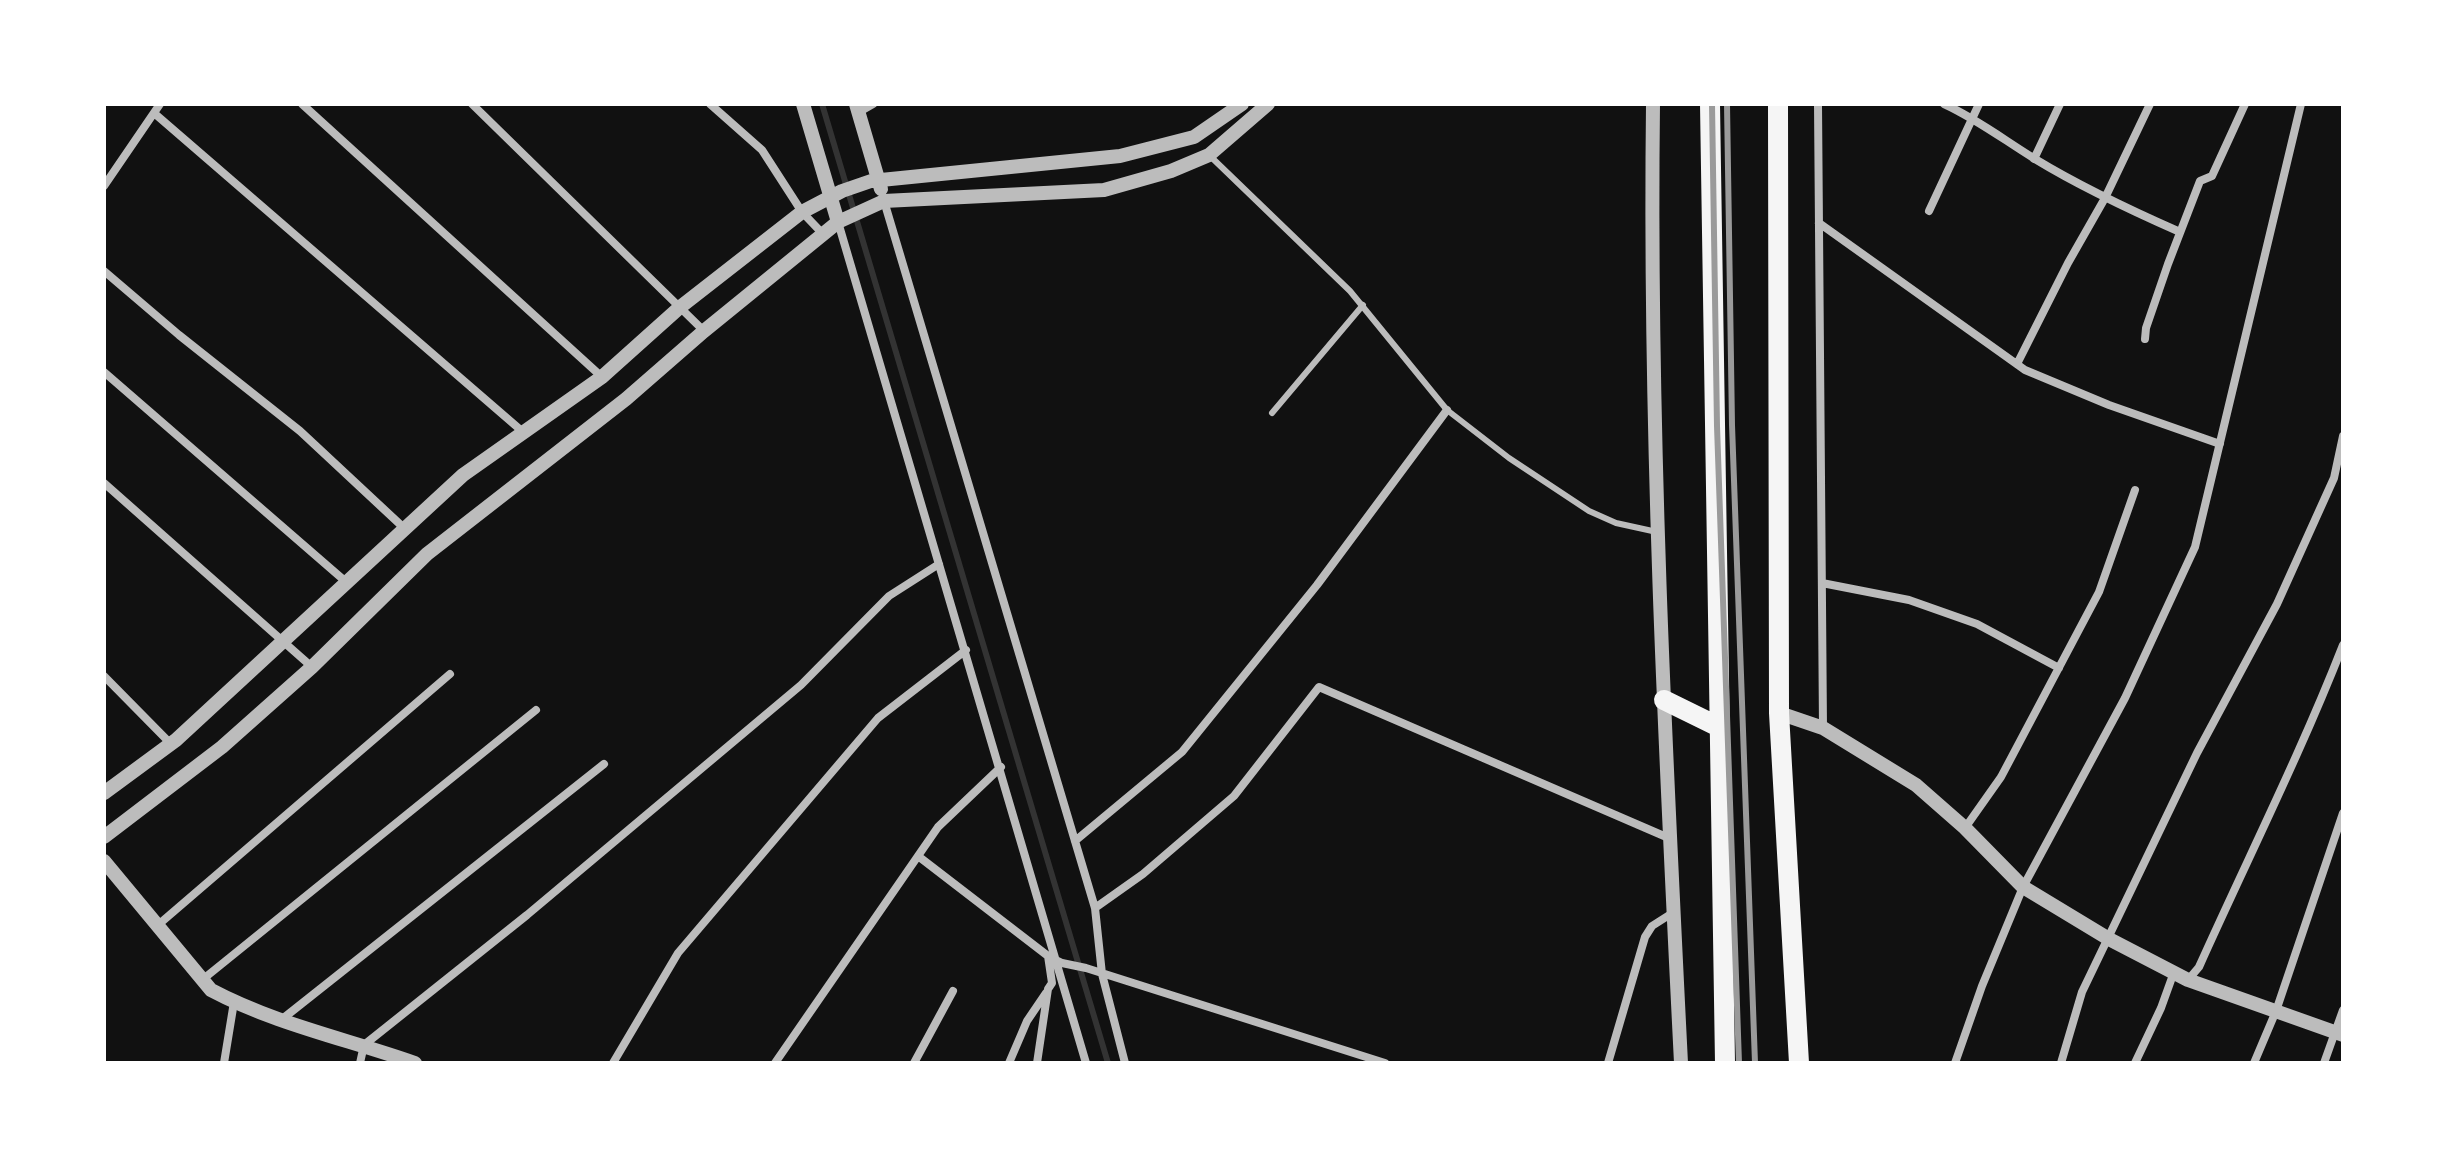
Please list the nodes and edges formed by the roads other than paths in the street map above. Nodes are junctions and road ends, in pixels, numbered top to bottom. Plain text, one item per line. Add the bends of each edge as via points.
1 (160, 104) edge
2 (302, 104) edge
3 (472, 104) edge
4 (710, 104) edge
5 (803, 104) edge
6 (873, 104) edge
7 (1242, 104) edge
8 (1268, 104) edge
9 (1653, 104) edge
10 (1710, 104) edge
11 (1778, 104) edge
12 (1818, 104) edge
13 (1944, 104) edge
14 (1979, 104) edge
15 (2060, 104) edge
16 (2150, 104) edge
17 (2245, 104) edge
18 (2301, 104) edge
19 (858, 108) edge
20 (154, 113) junction
21 (1254, 117) junction
22 (1973, 117) junction
23 (1209, 155) junction
24 (2034, 159) junction
25 (875, 180) junction
26 (106, 181) edge
27 (836, 195) junction
28 (2105, 198) junction
29 (881, 202) junction
30 (1929, 211) dead end
31 (802, 212) junction
32 (844, 218) junction
33 (1819, 223) junction
34 (2180, 232) junction
35 (822, 233) junction
36 (104, 271) edge
37 (1363, 305) junction
38 (679, 308) junction
39 (704, 331) junction
40 (2145, 339) dead end
41 (2017, 364) junction
42 (104, 372) edge
43 (602, 377) junction
44 (1447, 410) junction
45 (1272, 413) dead end
46 (523, 432) junction
47 (2343, 436) edge
48 (2220, 444) junction
49 (104, 483) edge
50 (2135, 490) dead end
51 (404, 528) junction
52 (1657, 532) junction
53 (939, 564) junction
54 (345, 581) junction
55 (1822, 583) junction
56 (283, 639) junction
57 (2343, 645) edge
58 (966, 650) junction
59 (312, 667) junction
60 (2059, 668) junction
61 (450, 674) dead end
62 (104, 676) edge
63 (1664, 700) junction
64 (536, 710) dead end
65 (1779, 713) junction
66 (1719, 727) junction
67 (1823, 728) junction
68 (171, 744) junction
69 (604, 764) dead end
70 (1001, 767) junction
71 (104, 793) edge
72 (2343, 813) edge
73 (1965, 828) junction
74 (104, 837) edge
75 (1671, 839) junction
76 (1075, 841) junction
77 (918, 856) junction
78 (104, 861) edge
79 (2023, 887) junction
80 (1095, 908) junction
81 (1674, 912) junction
82 (158, 925) junction
83 (2109, 939) junction
84 (1048, 956) junction
85 (1059, 962) junction
86 (2174, 972) junction
87 (1102, 974) junction
88 (2188, 980) junction
89 (201, 981) junction
90 (1048, 989) junction
91 (953, 991) dead end
92 (234, 1002) junction
93 (2343, 1010) edge
94 (2276, 1011) junction
95 (281, 1020) junction
96 (2339, 1034) edge
97 (364, 1045) junction
98 (224, 1063) edge
99 (360, 1063) edge
100 (415, 1063) edge
101 (613, 1063) edge
102 (775, 1063) edge
103 (914, 1063) edge
104 (1009, 1063) edge
105 (1037, 1063) edge
106 (1086, 1063) edge
107 (1125, 1063) edge
108 (1385, 1063) edge
109 (1608, 1063) edge
110 (1681, 1063) edge
111 (1725, 1063) edge
112 (1799, 1063) edge
113 (1955, 1063) edge
114 (2061, 1063) edge
115 (2135, 1063) edge
116 (2254, 1063) edge
117 (2324, 1063) edge

1 - 20 street
2 - 43 street
3 - 38 street
4 - 31 street via 762,150
5 - 27 street
6 - 19 street
7 - 21 street
7 - 25 street via 1194,137 1120,156
8 - 21 street
9 - 52 street
10 - 66 highway
11 - 65 highway
12 - 33 street
13 - 22 street
14 - 22 street
15 - 24 street
16 - 28 street
17 - 34 street via 2212,176 2200,181
18 - 48 street
19 - 25 street
20 - 26 street
20 - 46 street
21 - 23 street
22 - 24 street
22 - 30 street
23 - 29 street via 1104,190
23 - 37 lane
24 - 28 street
25 - 27 street
25 - 29 street
27 - 31 street
27 - 32 street
28 - 34 street
28 - 41 street
29 - 32 street
29 - 76 street
31 - 35 street
31 - 38 street
32 - 35 street
32 - 53 street
33 - 41 street
33 - 55 street
34 - 40 street
35 - 39 street
36 - 51 street via 300,431
37 - 44 lane
37 - 45 lane
38 - 39 street
38 - 43 street
39 - 59 street via 626,399 427,554
41 - 48 street via 2109,405
42 - 54 street
43 - 46 street
44 - 52 lane via 1589,511
44 - 76 street via 1317,585 1182,752
46 - 51 street via 463,475
47 - 83 street via 2334,478 2277,604 2197,753
48 - 79 street via 2195,547 2125,698
49 - 56 street
50 - 60 street via 2099,592
51 - 54 street
52 - 63 street
53 - 58 street
53 - 97 street via 889,596 801,685
54 - 56 street
55 - 60 street via 1909,600 1977,624
55 - 67 street
56 - 59 street
56 - 68 street
57 - 88 street via 2299,754 2199,967
58 - 70 street
58 - 101 street via 878,718 678,953
59 - 74 street via 222,747
60 - 73 street via 2001,777
61 - 82 street
62 - 68 street
63 - 66 highway
63 - 75 street
64 - 89 street
65 - 67 street
65 - 112 highway
66 - 111 highway
67 - 73 street via 1916,785
68 - 71 street
69 - 95 street
70 - 77 street via 938,827
70 - 85 street
72 - 94 street
73 - 79 street
75 - 80 street via 1319,687 1234,796
75 - 81 street
76 - 80 street
77 - 84 street
77 - 102 street
78 - 82 street
79 - 83 street
79 - 113 street
80 - 87 street
81 - 109 street via 1645,937
81 - 110 street
82 - 89 street
83 - 86 street
83 - 114 street via 2082,992
84 - 85 street
84 - 90 street
85 - 87 street
85 - 106 street
86 - 88 street
86 - 115 street
87 - 107 street
87 - 108 street
88 - 94 street
89 - 92 street
90 - 104 street
90 - 105 street
91 - 103 street
92 - 95 street
92 - 98 street
93 - 96 street
94 - 96 street
94 - 116 street
95 - 97 street
96 - 117 street
97 - 99 street
97 - 100 street

